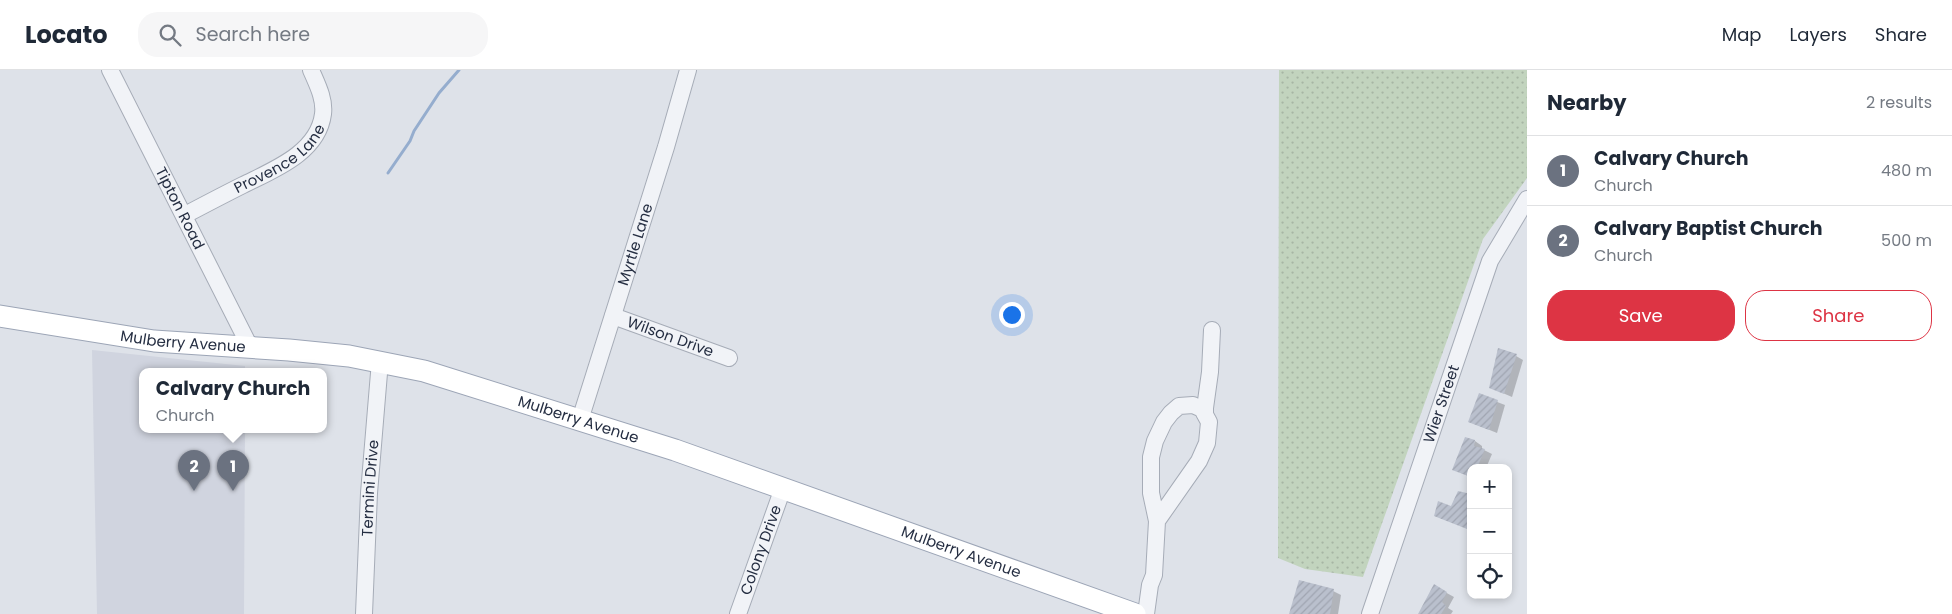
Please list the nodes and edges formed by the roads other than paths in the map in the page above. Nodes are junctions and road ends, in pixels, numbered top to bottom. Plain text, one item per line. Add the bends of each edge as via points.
1 (110, 70) edge
2 (311, 70) edge
3 (688, 70) edge
4 (1527, 199) edge
5 (185, 215) junction
6 (0, 316) edge
7 (613, 316) junction
8 (1212, 330) dead end
9 (250, 347) junction
10 (729, 358) dead end
11 (380, 361) junction
12 (1205, 414) junction
13 (580, 420) junction
14 (783, 488) junction
15 (1157, 521) junction
16 (364, 614) edge
17 (738, 614) edge
18 (1135, 614) edge
19 (1146, 614) edge
20 (1370, 614) edge

1 - 5 street, Tipton Road
2 - 5 street, Provence Lane via 319,89 323,113 315,137 283,165
3 - 7 street, Myrtle Lane
4 - 20 street, Wier Street via 1490,261
5 - 9 street, Tipton Road
6 - 9 main road, Mulberry Avenue via 154,341
7 - 10 street, Wilson Drive
7 - 13 street, Myrtle Lane
8 - 12 street
9 - 11 main road, Mulberry Avenue
11 - 13 main road, Mulberry Avenue via 455,380
11 - 16 street, Termini Drive via 369,493
12 - 15 street via 1209,433 1203,452
12 - 15 street via 1193,405 1179,406 1164,422 1155,441 1150,475
13 - 14 main road, Mulberry Avenue
14 - 17 street, Colony Drive
14 - 18 main road, Mulberry Avenue
15 - 19 street via 1154,575

